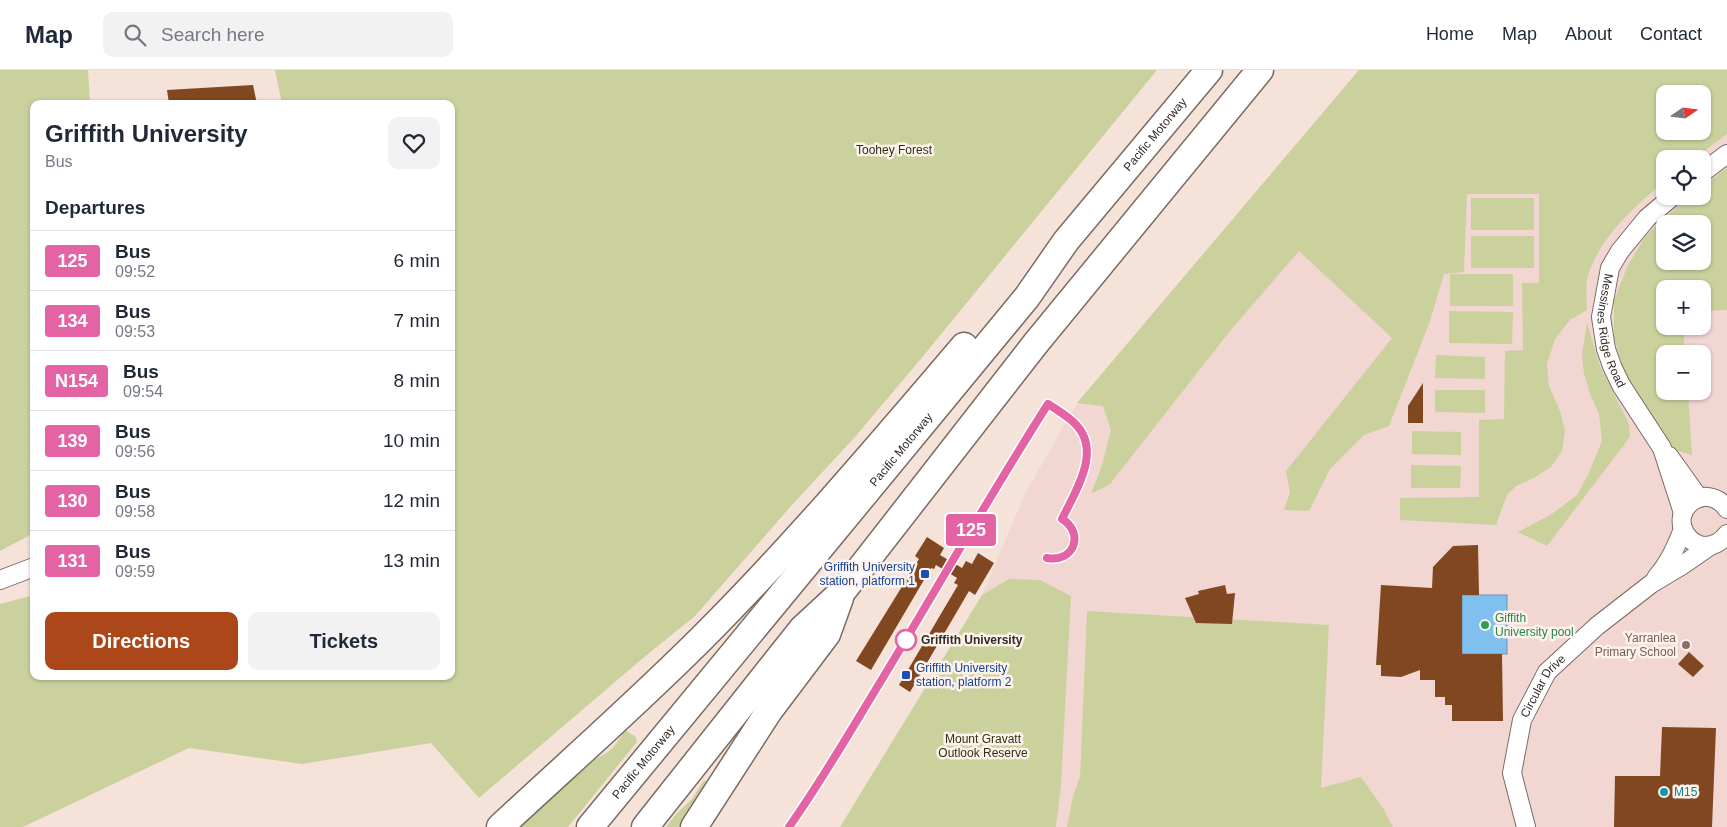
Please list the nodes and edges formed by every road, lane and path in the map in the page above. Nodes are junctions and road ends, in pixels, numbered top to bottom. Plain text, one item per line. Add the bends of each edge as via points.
1 (1209, 70) edge
2 (1260, 70) edge
3 (1727, 154) edge
4 (1711, 166) edge
5 (1662, 205) edge
6 (1066, 241) junction
7 (1662, 448) junction
8 (1699, 498) junction
9 (1727, 509) edge
10 (1683, 521) junction
11 (1727, 534) edge
12 (1710, 546) junction
13 (30, 568) edge
14 (0, 580) edge
15 (1651, 584) junction
16 (842, 592) junction
17 (500, 827) edge
18 (590, 827) edge
19 (645, 827) edge
20 (694, 827) edge
21 (1526, 827) edge

1 - 6 highway, Pacific Motorway
2 - 16 highway via 1036,343
3 - 4 street
5 - 7 street, Messines Ridge Road via 1620,250 1610,268 1601,316 1612,366
6 - 17 highway via 1040,256 796,540 712,628 656,684
6 - 18 highway, Pacific Motorway via 1027,297
7 - 8 street, Messines Ridge Road
7 - 10 street, Messines Ridge Road
8 - 9 street via 1713,498
8 - 10 street via 1688,505
10 - 12 street via 1690,540
10 - 15 street, Circular Drive via 1675,551
11 - 12 street, Circular Drive
12 - 15 street, Circular Drive
13 - 14 street
15 - 21 street, Circular Drive via 1597,626 1547,672 1522,720 1512,773
16 - 19 highway via 802,629
16 - 20 highway via 826,634 769,711

